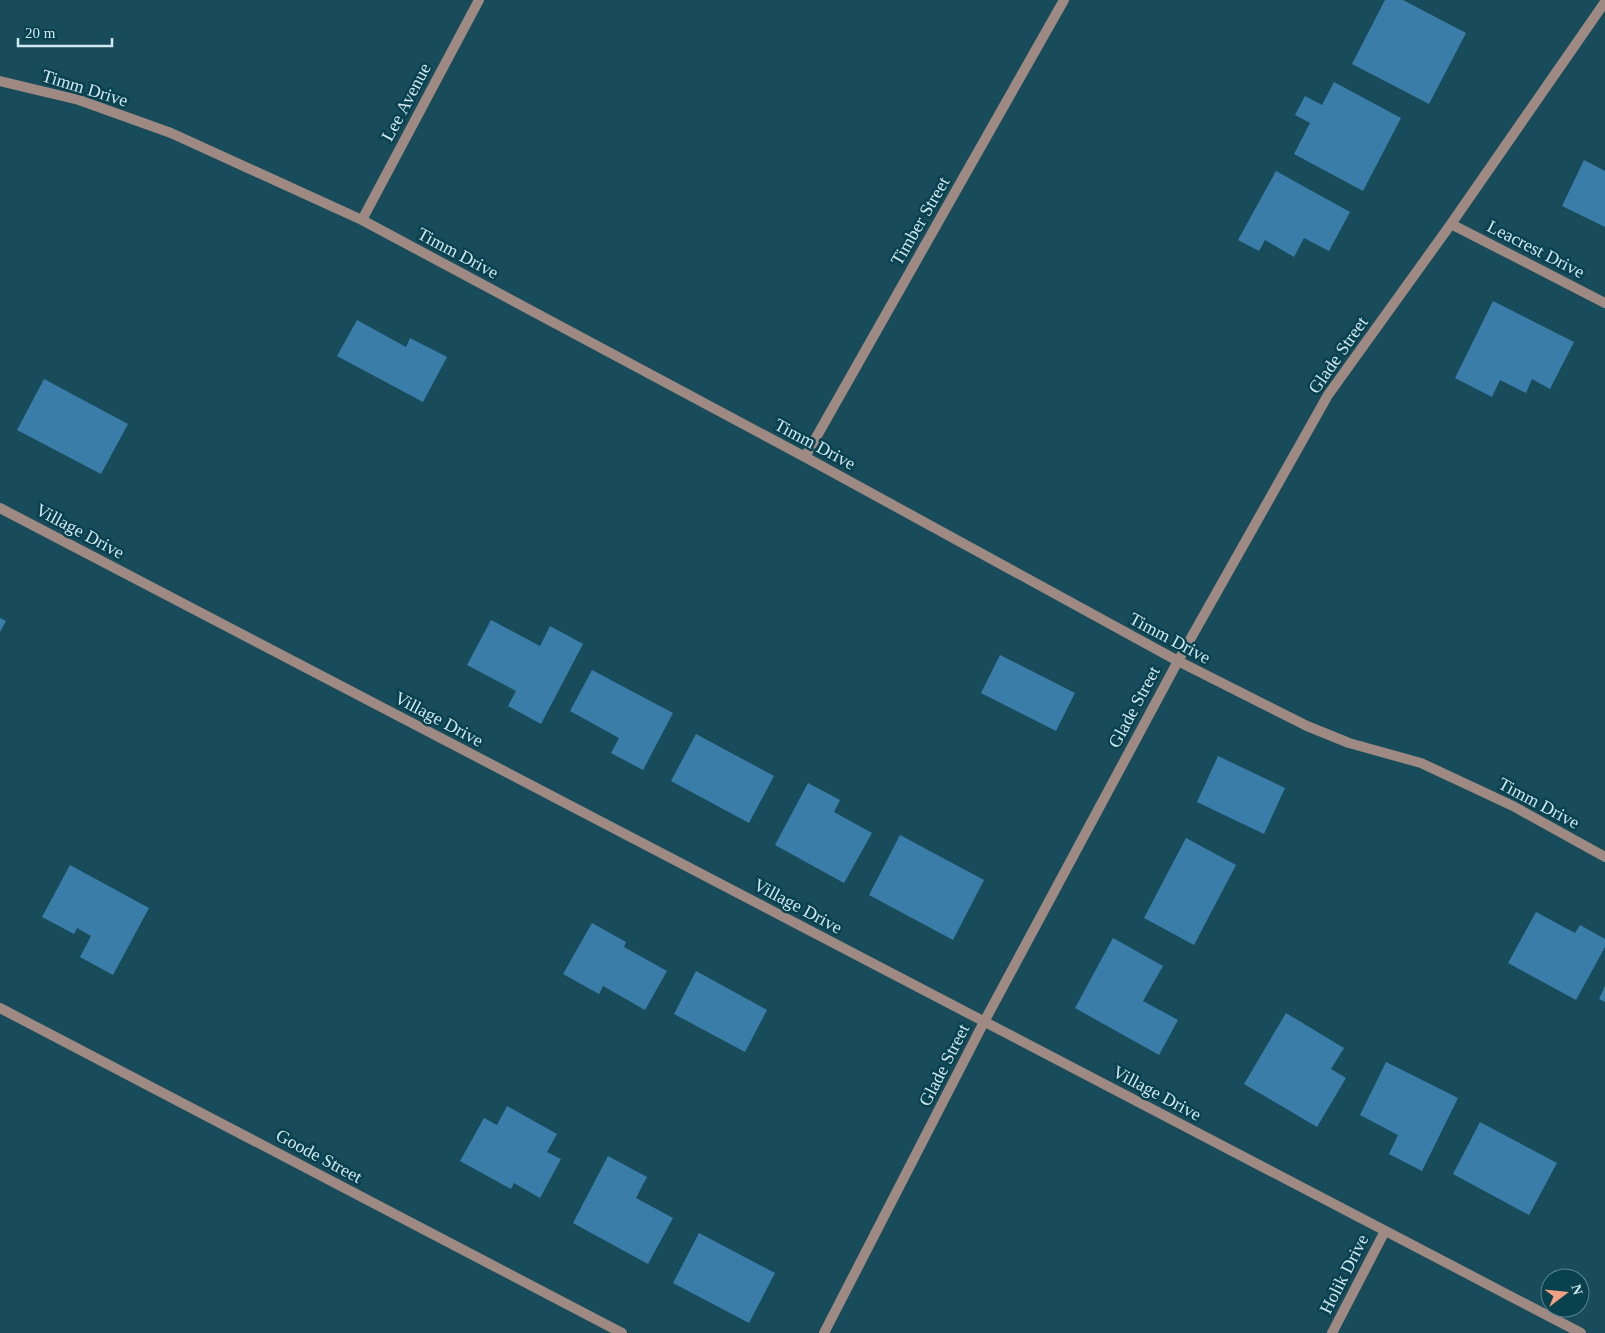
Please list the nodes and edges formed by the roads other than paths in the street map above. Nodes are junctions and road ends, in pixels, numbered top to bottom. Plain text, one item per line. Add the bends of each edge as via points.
1 (480, 0) edge
2 (1064, 0) edge
3 (1605, 2) edge
4 (0, 81) edge
5 (362, 220) junction
6 (1451, 224) junction
7 (1605, 303) edge
8 (805, 457) junction
9 (0, 508) edge
10 (1178, 661) junction
11 (1605, 857) edge
12 (0, 1008) edge
13 (984, 1022) junction
14 (1385, 1231) junction
15 (622, 1333) edge
16 (824, 1333) edge
17 (1332, 1333) edge
18 (1581, 1333) edge

1 - 5 street, Lee Avenue
2 - 8 street, Timber Street
3 - 6 street, Glade Street
4 - 5 street, Timm Drive via 79,100 171,133
5 - 8 street, Timm Drive
6 - 7 street, Leacrest Drive
6 - 10 street, Glade Street via 1328,396
8 - 10 street, Timm Drive
9 - 13 street, Village Drive
10 - 11 street, Timm Drive via 1307,726 1349,743 1421,763 1513,806
10 - 13 street, Glade Street
12 - 15 street, Goode Street
13 - 14 street, Village Drive
13 - 16 street, Glade Street
14 - 17 street, Holik Drive
14 - 18 street, Village Drive

